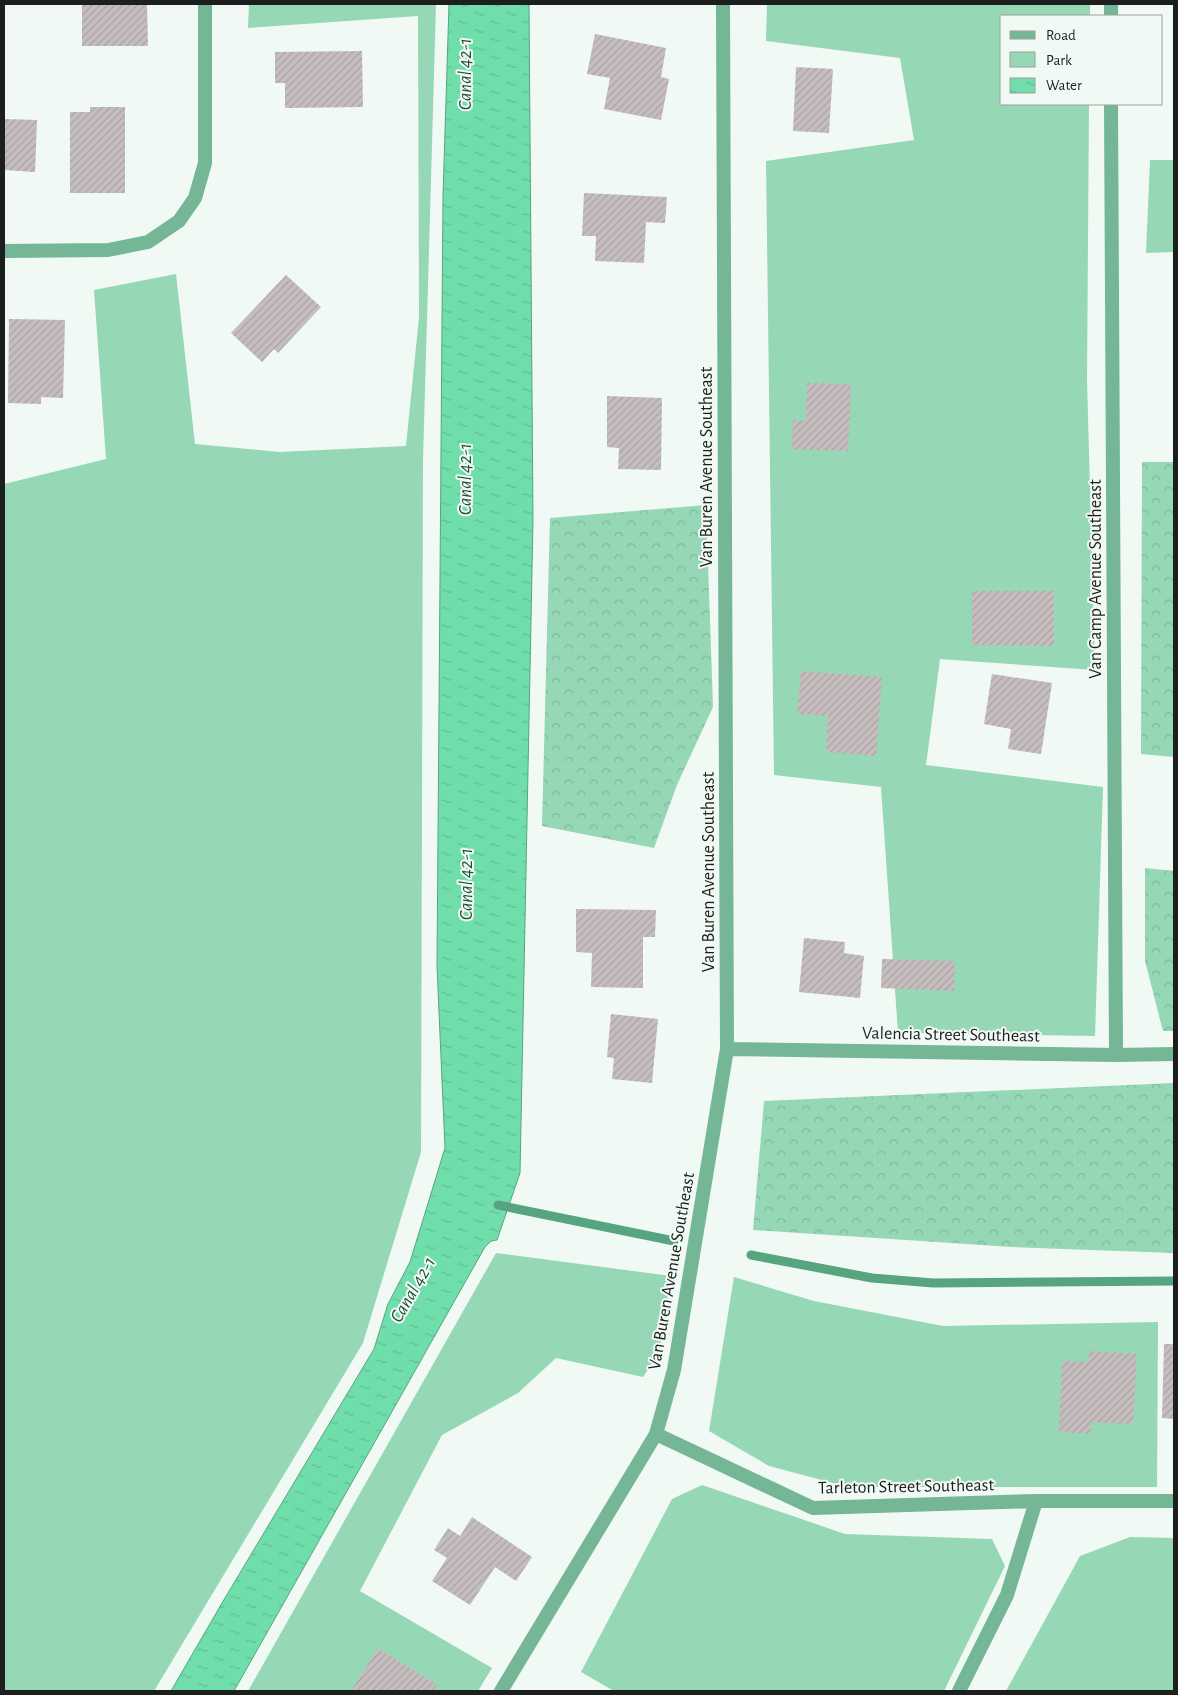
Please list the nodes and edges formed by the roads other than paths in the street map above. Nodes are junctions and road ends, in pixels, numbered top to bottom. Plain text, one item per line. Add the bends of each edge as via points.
1 (205, 4) edge
2 (723, 4) edge
3 (1111, 105) edge
4 (4, 251) edge
5 (727, 1049) junction
6 (1174, 1054) edge
7 (1116, 1055) junction
8 (656, 1434) junction
9 (1036, 1501) junction
10 (1174, 1501) edge
11 (501, 1691) edge
12 (959, 1691) edge

1 - 4 street via 205,163 195,198 179,221 148,242 108,250
2 - 5 street, Van Buren Avenue Southeast
3 - 7 street, Van Camp Avenue Southeast
5 - 7 street, Valencia Street Southeast
5 - 8 street, Van Buren Avenue Southeast via 674,1370
6 - 7 street, Valencia Street Southeast
8 - 9 street, Tarleton Street Southeast via 813,1508
8 - 11 street, Van Buren Avenue Southeast
9 - 10 street, Tarleton Street Southeast
9 - 12 street via 1007,1595

